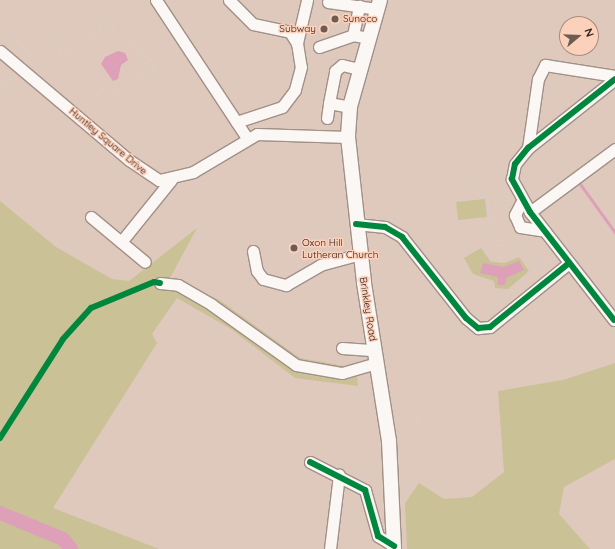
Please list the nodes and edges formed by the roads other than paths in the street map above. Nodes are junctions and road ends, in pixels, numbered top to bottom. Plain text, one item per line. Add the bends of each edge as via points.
1 (156, 0) edge
2 (229, 0) edge
3 (307, 0) edge
4 (328, 2) dead end
5 (354, 4) edge
6 (378, 4) edge
7 (353, 35) junction
8 (369, 38) junction
9 (297, 43) junction
10 (319, 47) dead end
11 (0, 51) edge
12 (360, 69) junction
13 (615, 78) edge
14 (329, 103) junction
15 (350, 107) junction
16 (327, 118) dead end
17 (236, 122) junction
18 (348, 137) junction
19 (247, 138) junction
20 (528, 148) junction
21 (615, 149) edge
22 (171, 180) junction
23 (522, 201) junction
24 (530, 212) junction
25 (91, 217) dead end
26 (356, 224) junction
27 (545, 231) junction
28 (121, 242) junction
29 (252, 251) dead end
30 (360, 254) junction
31 (145, 262) dead end
32 (569, 263) junction
33 (160, 283) dead end
34 (614, 320) edge
35 (342, 348) dead end
36 (376, 356) junction
37 (310, 462) dead end
38 (339, 475) junction
39 (394, 548) edge
40 (330, 549) edge

1 - 17 street
2 - 9 street via 247,21 290,32
3 - 9 street
4 - 5 street
5 - 6 street
5 - 7 street
6 - 8 main road, Brinkley Road
7 - 8 street
7 - 10 street
8 - 12 main road, Brinkley Road
9 - 17 street via 300,76 291,97 267,114
11 - 22 street, Huntley Square Drive via 142,170 159,180
12 - 14 street via 342,65 335,71
12 - 15 main road, Brinkley Road
13 - 20 street
13 - 20 street via 545,65 538,79
14 - 15 street
14 - 16 street
15 - 18 main road, Brinkley Road
17 - 19 street
18 - 19 street via 268,133
18 - 26 main road, Brinkley Road
19 - 22 street via 193,172
20 - 23 street via 515,164 513,183
21 - 24 street
22 - 28 street
23 - 24 street
23 - 27 street via 515,215 520,227
24 - 27 street
25 - 28 street
26 - 30 main road, Brinkley Road
26 - 32 street via 385,227 402,237 474,325 490,327
27 - 32 street
28 - 31 street
29 - 30 street via 257,271 263,279 286,285 320,265
30 - 36 main road, Brinkley Road
32 - 34 street
33 - 36 street via 178,285 206,301 296,365 342,373
35 - 36 street
36 - 39 main road, Brinkley Road via 393,483
37 - 38 street
38 - 39 street via 365,490 378,536
38 - 40 street

